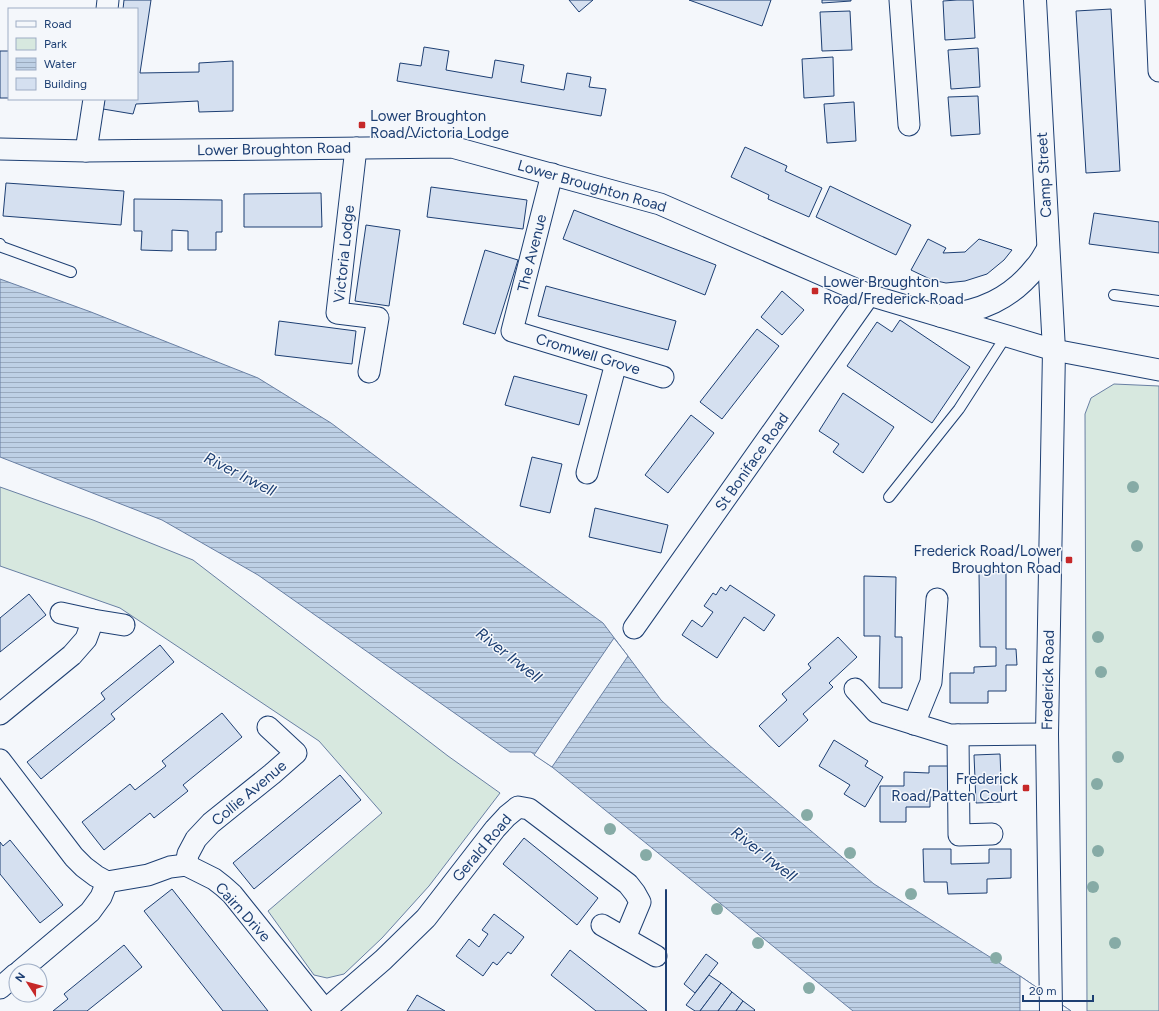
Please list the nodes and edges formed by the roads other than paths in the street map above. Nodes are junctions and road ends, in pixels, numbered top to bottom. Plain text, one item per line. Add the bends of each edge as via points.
1 (900, 0) edge
2 (1035, 0) edge
3 (1156, 0) edge
4 (1159, 71) edge
5 (94, 100) edge
6 (909, 125) dead end
7 (356, 148) junction
8 (0, 149) edge
9 (86, 151) junction
10 (552, 174) junction
11 (0, 244) edge
12 (1048, 249) junction
13 (71, 272) dead end
14 (869, 295) junction
15 (1114, 295) dead end
16 (1159, 301) edge
17 (941, 316) junction
18 (512, 331) joint
19 (1006, 336) junction
20 (1054, 350) junction
21 (616, 363) junction
22 (1159, 370) edge
23 (369, 372) dead end
24 (663, 377) dead end
25 (587, 473) dead end
26 (889, 497) dead end
27 (937, 599) dead end
28 (61, 613) dead end
29 (94, 620) junction
30 (124, 625) dead end
31 (634, 628) dead end
32 (854, 689) dead end
33 (0, 714) edge
34 (914, 724) junction
35 (268, 727) dead end
36 (958, 734) junction
37 (1047, 734) junction
38 (0, 760) edge
39 (992, 834) dead end
40 (186, 865) junction
41 (107, 882) junction
42 (602, 925) dead end
43 (626, 938) junction
44 (656, 956) dead end
45 (29, 963) edge
46 (8, 981) edge
47 (0, 988) edge
48 (324, 1011) edge
49 (1051, 1011) edge

1 - 6 street
2 - 12 main road, Camp Street
3 - 4 street
5 - 9 street
7 - 9 street, Lower Broughton Road
7 - 10 street, Lower Broughton Road via 452,147
7 - 23 street, Victoria Lodge via 337,312 378,318
8 - 9 street, Lower Broughton Road
10 - 14 street, Lower Broughton Road via 660,204
10 - 18 street, The Avenue
11 - 13 lane via 2,247
12 - 17 main road via 1037,267 1007,295 975,310
12 - 20 main road, Camp Street
14 - 17 street, Lower Broughton Road
14 - 31 street, St Boniface Road
15 - 16 lane
17 - 19 street, Lower Broughton Road
18 - 21 street, Cromwell Grove
19 - 20 street, Lower Broughton Road
19 - 26 lane via 959,409
20 - 22 street, Lower Broughton Road
20 - 37 main road, Frederick Road
21 - 24 street, Cromwell Grove
21 - 25 street
27 - 34 street via 931,682
28 - 29 street
29 - 30 street
29 - 33 street via 86,639 72,655
32 - 34 street via 876,712
34 - 36 street via 950,735
35 - 40 street, Collie Avenue via 296,753 206,828 196,839 188,854
36 - 37 street
36 - 39 street via 959,835
37 - 49 main road, Frederick Road
38 - 41 street via 74,857
40 - 41 street
40 - 48 street, Cairn Drive via 214,879 232,894
41 - 45 street via 101,897 90,912
42 - 43 street
43 - 44 street
43 - 48 street, Gerald Road via 640,902 635,892 529,809 518,807 495,829 426,918 383,960
46 - 47 street

